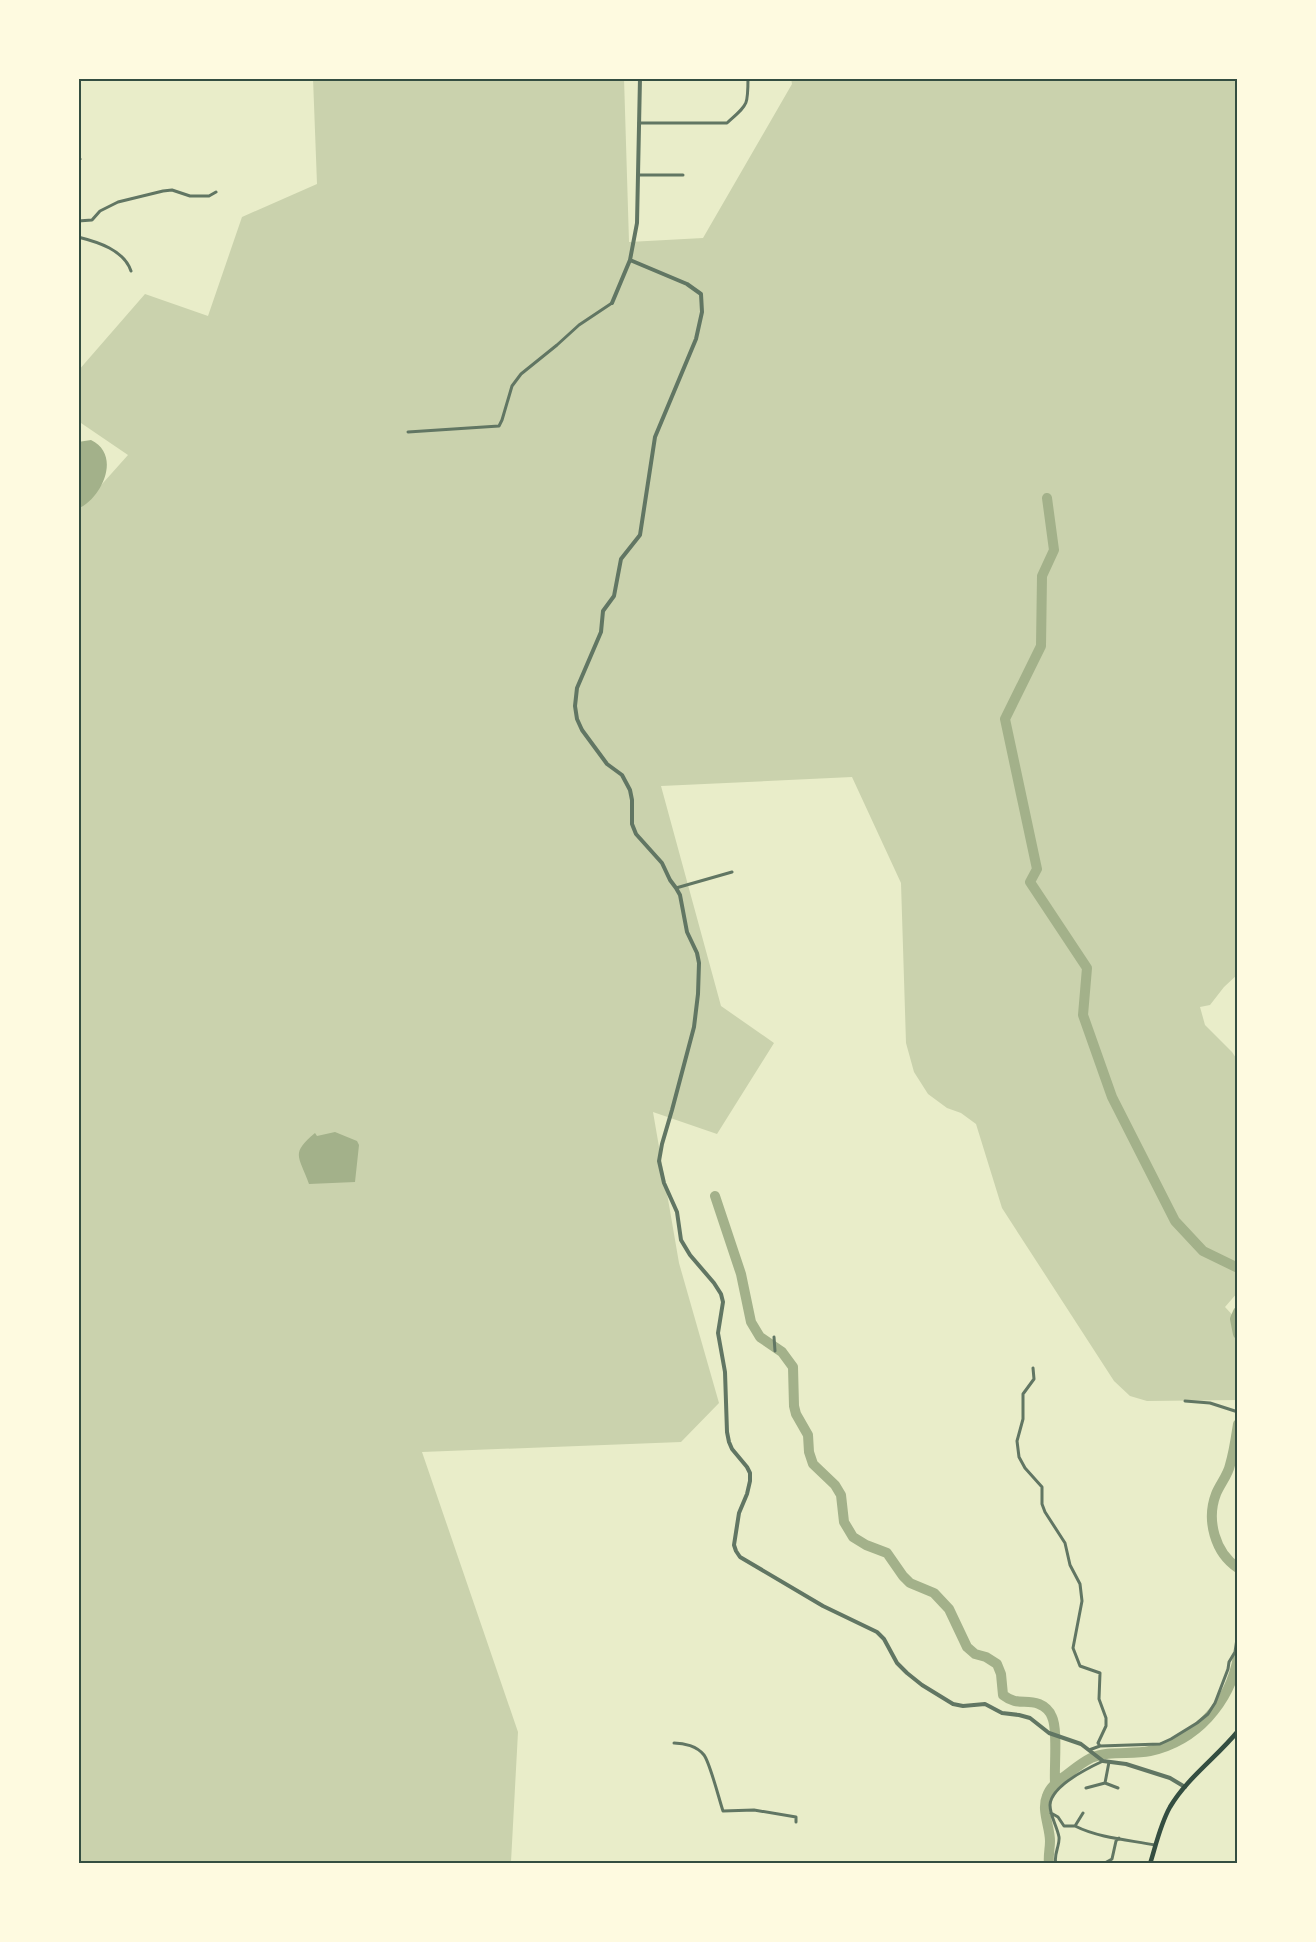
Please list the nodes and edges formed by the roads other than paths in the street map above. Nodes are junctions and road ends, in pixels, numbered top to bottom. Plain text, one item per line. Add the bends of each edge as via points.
1 (640, 78) edge
2 (748, 78) edge
3 (639, 123) junction
4 (638, 175) junction
5 (683, 175) dead end
6 (216, 192) dead end
7 (78, 221) edge
8 (78, 237) edge
9 (630, 260) junction
10 (131, 271) dead end
11 (612, 303) joint
12 (408, 432) dead end
13 (732, 872) dead end
14 (676, 888) junction
15 (774, 1337) dead end
16 (775, 1351) dead end
17 (1033, 1368) dead end
18 (1185, 1401) dead end
19 (1238, 1412) edge
20 (1238, 1632) edge
21 (1238, 1731) edge
22 (674, 1743) dead end
23 (1100, 1746) junction
24 (1089, 1750) junction
25 (1101, 1760) junction
26 (1109, 1762) junction
27 (1105, 1783) junction
28 (1086, 1788) dead end
29 (1118, 1788) dead end
30 (1185, 1788) junction
31 (1083, 1812) dead end
32 (1051, 1813) junction
33 (796, 1822) dead end
34 (1075, 1826) junction
35 (1119, 1838) junction
36 (1155, 1845) junction
37 (1056, 1864) edge
38 (1103, 1864) edge
39 (1149, 1864) edge

1 - 3 street
2 - 3 street via 745,106 727,123
3 - 4 street
4 - 5 street
4 - 9 street via 637,223
6 - 7 street via 190,196 163,191 118,202 92,220
8 - 10 street via 124,257
9 - 11 street
9 - 14 street via 687,284 700,294 702,312 696,339 655,437 640,535 621,559 614,596 603,611 601,632 577,688 576,706 582,730 608,764 622,775 630,790 636,834 662,863
11 - 12 street via 520,374 499,426
13 - 14 street
14 - 24 street via 687,932 697,953 698,994 694,1027 659,1161 677,1212 684,1247 722,1294 718,1333 725,1372 727,1432 732,1449 747,1467 750,1481 739,1513 736,1551 823,1606 877,1632 907,1673 953,1704 985,1704 1002,1713 1030,1718 1049,1733 1074,1740
15 - 16 street
17 - 23 street via 1034,1379 1023,1394 1023,1419 1017,1441 1019,1457 1042,1487 1045,1512 1065,1543 1080,1584 1082,1601 1073,1648 1080,1666 1100,1673 1099,1699 1106,1718
18 - 19 street via 1210,1403
20 - 23 street via 1235,1652 1208,1714 1160,1744
21 - 30 main road
22 - 33 street via 682,1743 705,1756 723,1810 754,1810 796,1817
23 - 24 street
24 - 25 street
25 - 26 street
25 - 32 street via 1056,1791
26 - 27 street
26 - 30 street via 1170,1778
27 - 28 street
27 - 29 street
30 - 36 main road via 1162,1824
31 - 34 street
32 - 34 street via 1064,1826
32 - 37 street via 1059,1837
34 - 35 street
35 - 36 street
35 - 38 street via 1112,1859
36 - 39 main road

